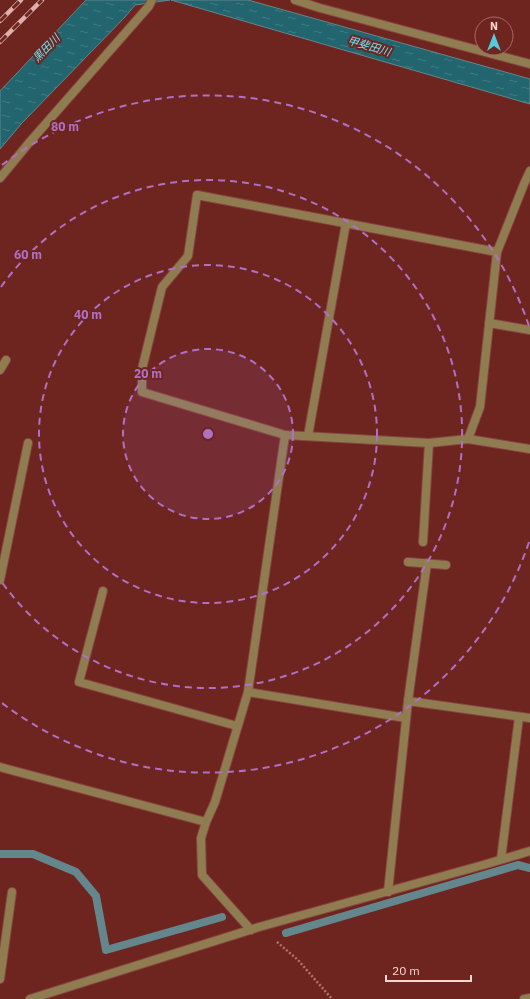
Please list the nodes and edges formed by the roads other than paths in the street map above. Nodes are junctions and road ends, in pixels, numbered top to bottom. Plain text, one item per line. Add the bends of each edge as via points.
1 (295, 0) edge
2 (306, 2) edge
3 (151, 3) edge
4 (530, 64) edge
5 (530, 172) edge
6 (0, 178) edge
7 (346, 223) junction
8 (497, 252) junction
9 (489, 323) junction
10 (530, 330) edge
11 (6, 360) dead end
12 (0, 370) edge
13 (285, 434) junction
14 (308, 436) junction
15 (468, 439) junction
16 (429, 442) junction
17 (28, 443) dead end
18 (530, 449) edge
19 (423, 542) dead end
20 (408, 562) dead end
21 (426, 563) junction
22 (446, 565) dead end
23 (0, 580) edge
24 (103, 590) dead end
25 (248, 692) junction
26 (408, 701) junction
27 (519, 717) junction
28 (406, 718) junction
29 (530, 718) edge
30 (238, 726) junction
31 (0, 767) edge
32 (206, 822) junction
33 (530, 851) edge
34 (500, 859) junction
35 (12, 892) dead end
36 (388, 892) junction
37 (255, 929) junction
38 (0, 979) edge
39 (530, 998) edge
40 (30, 999) edge
41 (524, 999) edge

1 - 2 street
2 - 4 street
3 - 6 street
5 - 8 street
7 - 8 street
7 - 13 street via 197,195 188,256 162,288 142,369 142,392
7 - 14 street
8 - 9 street
9 - 10 street
9 - 15 street via 480,407
11 - 12 street
13 - 14 street
13 - 25 street
14 - 16 street
15 - 16 street
15 - 18 street
16 - 19 street
17 - 23 street
20 - 21 street
21 - 22 street
21 - 26 street
24 - 30 street via 79,682
25 - 28 street
25 - 30 street
26 - 27 street
26 - 28 street
27 - 29 street
27 - 34 street
28 - 36 street
30 - 32 street via 215,802
31 - 32 street
32 - 37 street via 201,838 202,875
33 - 34 street
34 - 36 street
35 - 38 street
36 - 37 street
37 - 40 street
39 - 41 street

